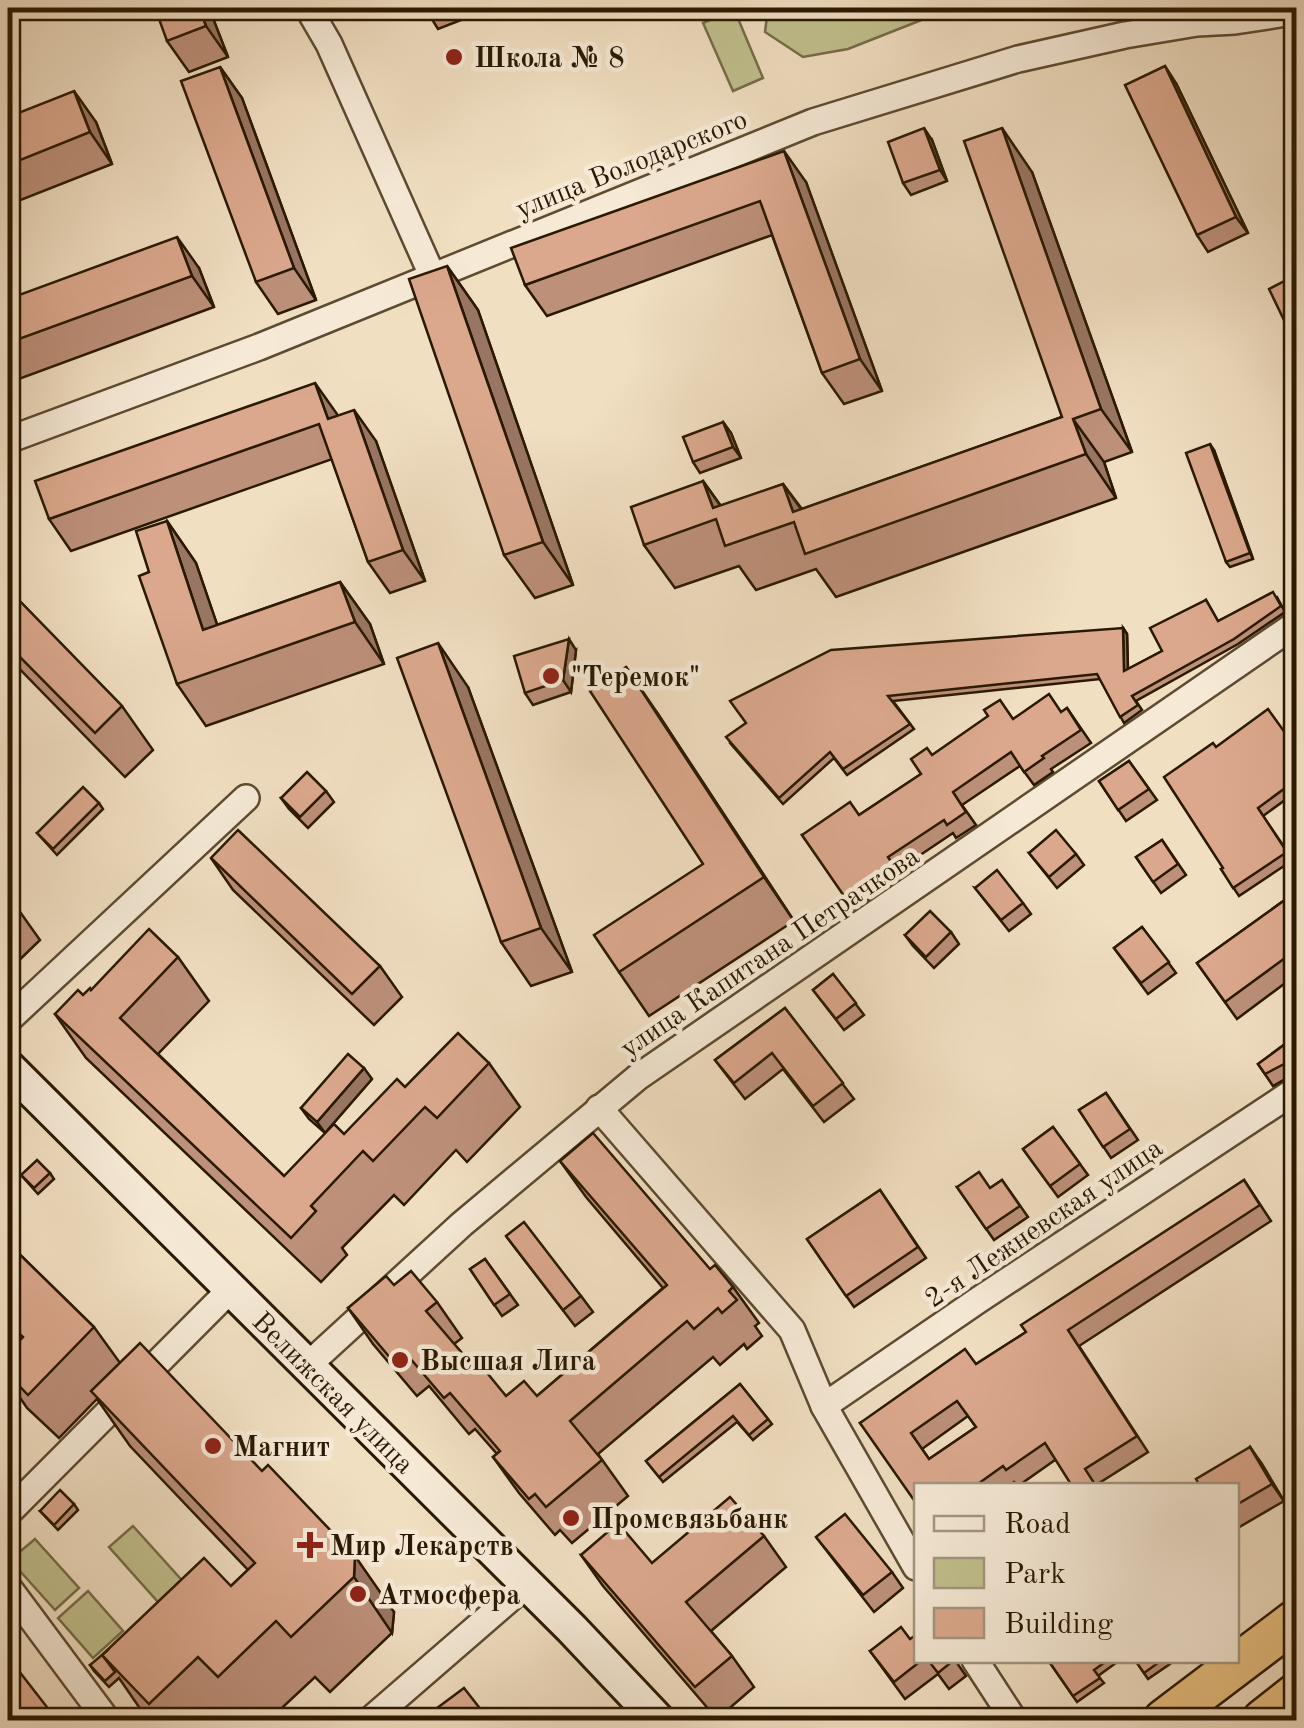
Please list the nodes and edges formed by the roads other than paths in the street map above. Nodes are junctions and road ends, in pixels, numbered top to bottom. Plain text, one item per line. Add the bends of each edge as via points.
1 (308, 8) edge
2 (1296, 9) edge
3 (432, 275) junction
4 (8, 440) edge
5 (1296, 624) edge
6 (246, 798) dead end
7 (8, 1020) edge
8 (8, 1067) edge
9 (1296, 1090) edge
10 (600, 1108) junction
11 (231, 1289) junction
12 (307, 1366) junction
13 (824, 1406) junction
14 (8, 1512) edge
15 (914, 1563) edge
16 (527, 1584) junction
17 (8, 1587) edge
18 (1296, 1620) edge
19 (977, 1663) edge
20 (1296, 1694) edge
21 (106, 1720) edge
22 (370, 1720) edge
23 (658, 1720) edge
24 (1014, 1720) edge
25 (1164, 1720) edge
26 (1263, 1720) edge

1 - 3 street
2 - 3 street, улица Володарского via 1125,35 926,86 814,122
3 - 4 street, улица Володарского
5 - 10 street, улица Капитана Петрачкова
6 - 7 street
8 - 11 main road, Велижская улица
9 - 13 street, 2-я Лежневская улица
10 - 12 street, улица Капитана Петрачкова
10 - 13 street via 792,1330
11 - 12 main road, Велижская улица
11 - 14 street
12 - 16 main road, Велижская улица
13 - 15 street
16 - 22 street
16 - 23 main road, Велижская улица
17 - 21 street
18 - 25 highway
19 - 24 street
20 - 26 highway

